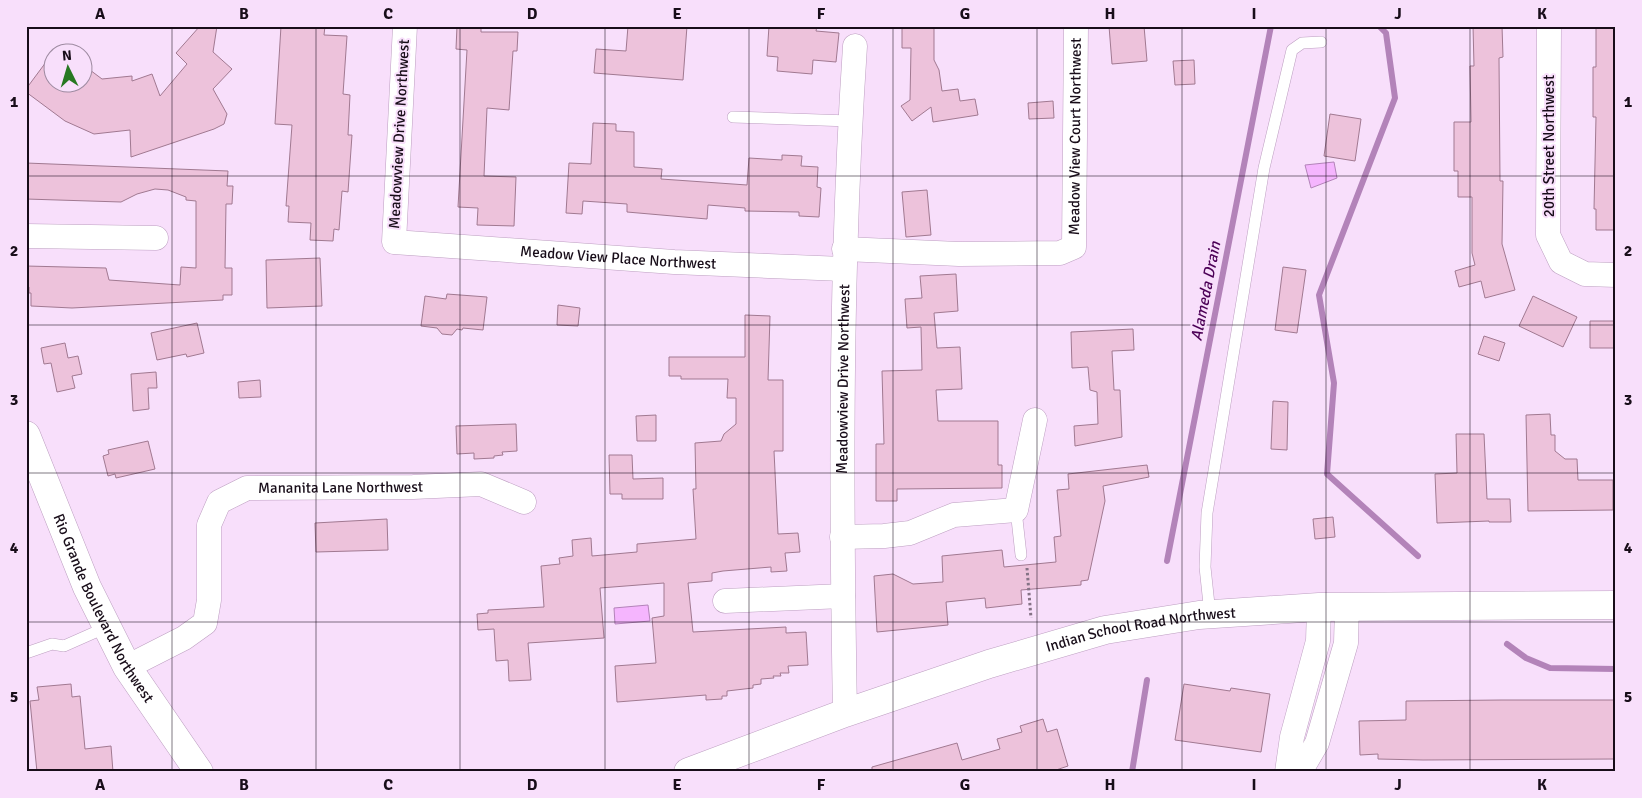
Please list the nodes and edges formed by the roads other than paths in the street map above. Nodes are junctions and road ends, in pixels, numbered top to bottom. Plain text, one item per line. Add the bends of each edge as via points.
1 (404, 26) edge
2 (1076, 26) edge
3 (1550, 26) edge
4 (1321, 42) dead end
5 (855, 46) dead end
6 (733, 117) dead end
7 (850, 122) junction
8 (26, 236) edge
9 (156, 238) dead end
10 (394, 242) joint
11 (1074, 247) joint
12 (844, 259) junction
13 (1616, 275) edge
14 (1035, 420) dead end
15 (29, 450) edge
16 (524, 502) dead end
17 (1016, 510) junction
18 (842, 537) junction
19 (1021, 555) road end
20 (843, 596) junction
21 (725, 602) dead end
22 (1616, 605) edge
23 (1347, 606) junction
24 (1319, 607) junction
25 (1205, 615) junction
26 (107, 627) junction
27 (26, 653) edge
28 (127, 667) junction
29 (845, 714) junction
30 (199, 772) edge
31 (688, 772) edge
32 (1287, 772) edge
33 (1300, 772) edge

1 - 10 street, Meadowview Drive Northwest
2 - 11 street, Meadow View Court Northwest
3 - 13 street, 20th Street Northwest via 1548,235 1561,262 1585,274
4 - 25 lane via 1302,43 1292,50 1264,168 1207,513
5 - 7 street, Meadowview Drive Northwest
6 - 7 lane
7 - 12 street, Meadowview Drive Northwest
8 - 9 street
10 - 12 street, Meadow View Place Northwest via 674,262
11 - 12 street, Meadow View Place Northwest via 1060,253
12 - 18 street, Meadowview Drive Northwest
14 - 17 street
15 - 26 main road, Rio Grande Boulevard Northwest
16 - 28 street, Mananita Lane Northwest via 481,484 247,488 219,502 209,526 209,600 205,623 184,638
17 - 18 street via 954,516 910,532
17 - 19 lane
18 - 20 street, Meadowview Drive Northwest
20 - 21 street
20 - 29 street, Meadowview Drive Northwest
22 - 23 main road, Indian School Road Northwest
23 - 24 main road, Indian School Road Northwest
23 - 33 street via 1346,643 1317,743
24 - 25 main road, Indian School Road Northwest
24 - 32 street via 1318,641 1292,737
25 - 29 main road, Indian School Road Northwest via 1105,630 989,664
26 - 27 lane via 64,646 52,644
26 - 28 main road, Rio Grande Boulevard Northwest
28 - 30 main road, Rio Grande Boulevard Northwest
29 - 31 main road, Indian School Road Northwest

